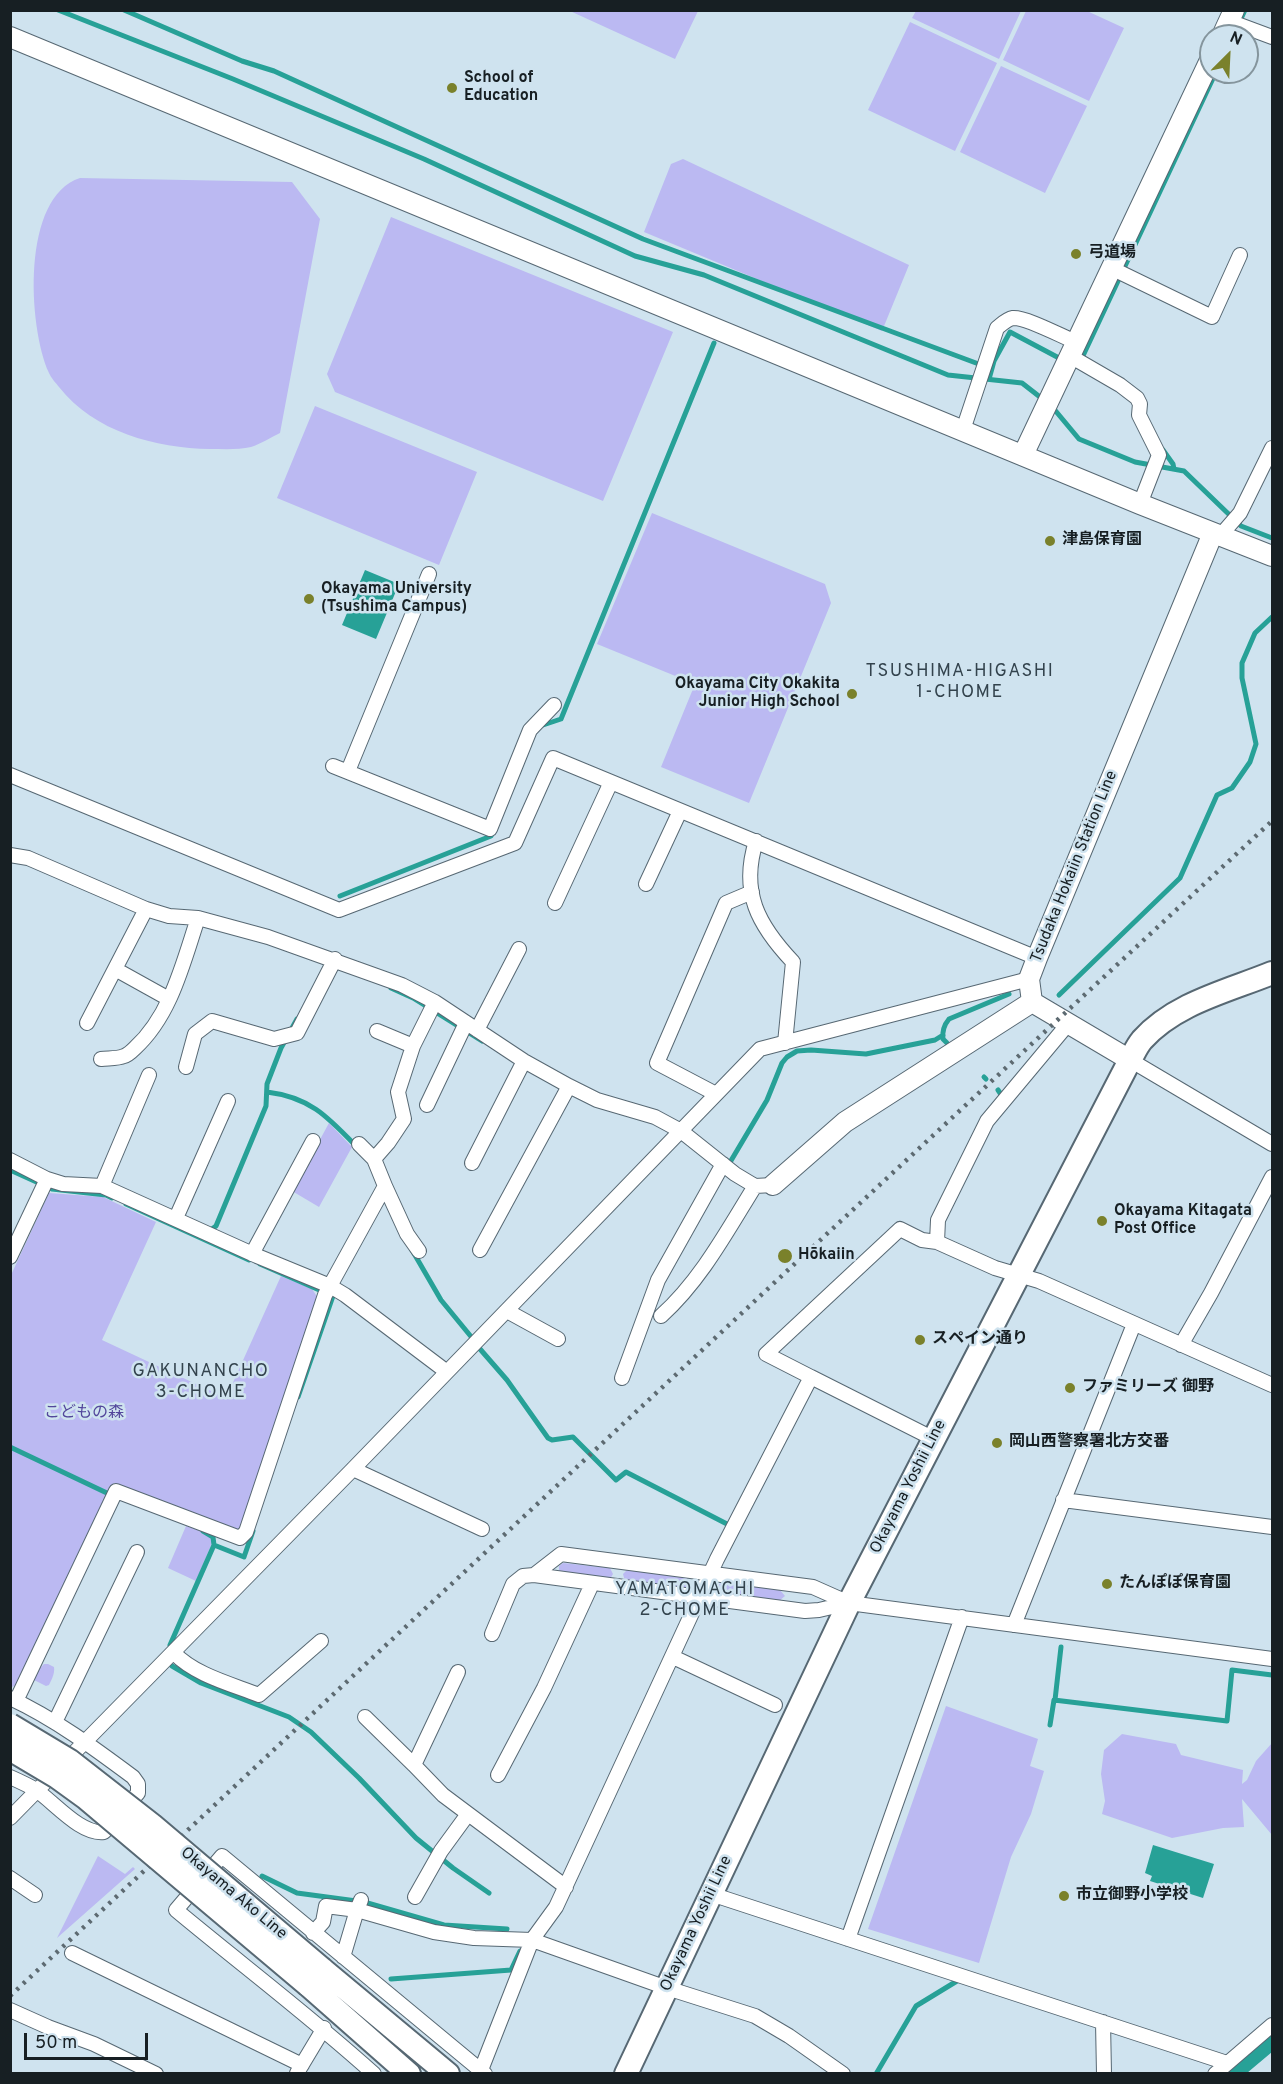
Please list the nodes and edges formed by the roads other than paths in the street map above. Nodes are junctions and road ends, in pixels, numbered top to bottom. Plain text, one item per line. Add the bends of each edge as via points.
1 (1233, 23) edge
2 (10, 37) edge
3 (1272, 37) edge
4 (1200, 84) edge
5 (1240, 255) dead end
6 (1119, 272) junction
7 (1077, 355) junction
8 (963, 430) junction
9 (1272, 448) edge
10 (1023, 455) junction
11 (1140, 504) junction
12 (1226, 526) junction
13 (1272, 556) edge
14 (429, 574) dead end
15 (554, 705) dead end
16 (333, 766) dead end
17 (348, 771) junction
18 (10, 775) edge
19 (611, 782) junction
20 (680, 811) junction
21 (756, 841) junction
22 (10, 855) edge
23 (646, 884) dead end
24 (752, 892) junction
25 (555, 903) dead end
26 (146, 909) junction
27 (198, 918) junction
28 (519, 949) dead end
29 (1037, 958) junction
30 (332, 965) junction
31 (115, 969) junction
32 (1272, 973) edge
33 (1029, 979) junction
34 (169, 999) junction
35 (1032, 1002) junction
36 (432, 1008) junction
37 (87, 1023) dead end
38 (1068, 1024) junction
39 (467, 1028) junction
40 (377, 1031) dead end
41 (785, 1042) junction
42 (413, 1046) junction
43 (101, 1059) dead end
44 (1130, 1060) junction
45 (524, 1061) junction
46 (186, 1067) dead end
47 (149, 1075) dead end
48 (568, 1086) junction
49 (716, 1094) junction
50 (228, 1101) dead end
51 (427, 1105) dead end
52 (681, 1131) junction
53 (313, 1142) dead end
54 (1272, 1143) edge
55 (359, 1144) dead end
56 (374, 1159) junction
57 (10, 1160) edge
58 (472, 1163) dead end
59 (723, 1164) junction
60 (1272, 1177) edge
61 (45, 1184) junction
62 (102, 1185) junction
63 (764, 1185) junction
64 (385, 1186) junction
65 (176, 1218) junction
66 (938, 1242) junction
67 (480, 1250) dead end
68 (419, 1251) dead end
69 (252, 1254) junction
70 (10, 1257) edge
71 (1018, 1275) junction
72 (327, 1291) junction
73 (507, 1311) junction
74 (661, 1316) dead end
75 (1134, 1324) junction
76 (558, 1338) dead end
77 (1180, 1345) junction
78 (447, 1372) junction
79 (811, 1377) junction
80 (622, 1378) dead end
81 (1272, 1385) edge
82 (934, 1439) junction
83 (353, 1469) junction
84 (1063, 1500) junction
85 (1272, 1527) edge
86 (482, 1529) dead end
87 (137, 1551) dead end
88 (620, 1561) junction
89 (711, 1573) junction
90 (534, 1575) junction
91 (592, 1584) junction
92 (617, 1587) junction
93 (700, 1598) junction
94 (849, 1603) junction
95 (962, 1617) junction
96 (1014, 1624) junction
97 (492, 1634) dead end
98 (321, 1641) dead end
99 (174, 1653) junction
100 (673, 1657) junction
101 (1272, 1659) edge
102 (458, 1672) dead end
103 (13, 1700) edge
104 (775, 1705) dead end
105 (365, 1717) dead end
106 (55, 1722) junction
107 (10, 1725) edge
108 (85, 1741) junction
109 (10, 1749) edge
110 (414, 1765) junction
111 (498, 1775) dead end
112 (10, 1777) edge
113 (37, 1791) junction
114 (468, 1814) junction
115 (10, 1818) edge
116 (10, 1878) edge
117 (566, 1887) junction
118 (711, 1894) junction
119 (35, 1895) dead end
120 (415, 1897) dead end
121 (359, 1905) junction
122 (314, 1933) junction
123 (848, 1939) junction
124 (532, 1940) junction
125 (72, 1953) dead end
126 (343, 1957) junction
127 (315, 1977) junction
128 (667, 1988) junction
129 (10, 2010) edge
130 (1103, 2022) junction
131 (1272, 2025) edge
132 (324, 2028) junction
133 (1227, 2064) junction
134 (299, 2069) edge
135 (483, 2072) edge
136 (156, 2073) edge
137 (374, 2073) edge
138 (410, 2073) edge
139 (448, 2073) edge
140 (626, 2073) edge
141 (843, 2073) edge
142 (1104, 2073) edge
143 (1215, 2073) edge

1 - 3 street
2 - 8 street
4 - 6 street
5 - 6 street via 1212,316
6 - 7 street
7 - 8 street via 1023,319 1013,318 997,328
7 - 10 street
7 - 11 street via 1137,398 1139,415 1159,455
8 - 10 street
9 - 12 street
10 - 11 street
11 - 12 street
12 - 13 street
12 - 29 street, Tsudaka Hokaiin Station Line
14 - 17 street
15 - 17 street via 530,730 490,829
16 - 17 street
18 - 19 street via 339,910 515,843 553,758
19 - 20 street
19 - 25 street
20 - 21 street
20 - 23 street
21 - 24 street via 749,873
21 - 29 street
22 - 26 street via 28,858
24 - 41 street via 753,905 775,944 793,962
24 - 49 street via 726,903 657,1063
26 - 27 street
26 - 31 street
27 - 30 street via 268,937
27 - 34 street
28 - 39 street
29 - 33 street, Tsudaka Hokaiin Station Line
30 - 36 street via 402,985
30 - 46 street via 297,1033 274,1039 212,1021 195,1034
31 - 34 street
31 - 37 street
32 - 44 main road, Okayama Yoshii Line via 1183,1008 1141,1041
33 - 35 street, Tsudaka Hokaiin Station Line
33 - 41 street
34 - 43 street via 154,1027 130,1053
35 - 38 street
35 - 63 street via 845,1122
36 - 39 street
36 - 42 street
38 - 44 street
38 - 66 street via 987,1121 938,1220
39 - 45 street
39 - 51 street
40 - 42 street
41 - 49 street via 760,1049
42 - 56 street via 398,1092 404,1119
44 - 54 street
44 - 71 main road, Okayama Yoshii Line
45 - 48 street
45 - 58 street
47 - 62 street
48 - 52 street via 597,1100 655,1117
48 - 67 street
49 - 52 street
50 - 65 street
52 - 59 street
52 - 73 street
53 - 69 street
55 - 56 street
56 - 64 street
57 - 61 street
59 - 63 street via 735,1174
59 - 80 street via 658,1280
60 - 77 street
61 - 62 street
61 - 70 street
62 - 65 street
63 - 74 street via 710,1259
64 - 68 street
64 - 72 street
65 - 69 street
66 - 71 street
66 - 79 street via 922,1240 900,1229 766,1354
69 - 72 street
71 - 75 street
71 - 82 main road, Okayama Yoshii Line
72 - 78 street via 345,1295
72 - 103 street via 246,1532 240,1538 116,1491
73 - 76 street
73 - 78 street
75 - 77 street
75 - 84 street
77 - 81 street
78 - 83 street
79 - 82 street
79 - 89 street
82 - 94 main road, Okayama Yoshii Line
83 - 86 street
83 - 99 street
84 - 85 street
84 - 96 street
87 - 106 street
88 - 89 street
88 - 90 street via 561,1554
88 - 92 street
89 - 93 street
89 - 94 street via 813,1587
90 - 91 street
90 - 97 street via 523,1576 513,1584
91 - 92 street
91 - 111 street
92 - 93 street
93 - 94 street via 805,1611
93 - 100 street
94 - 95 street
94 - 118 main road, Okayama Yoshii Line
95 - 96 street
95 - 123 street
96 - 101 street
98 - 99 street via 258,1695 183,1662
99 - 108 street
100 - 104 street
100 - 117 street
102 - 110 street
103 - 106 street
105 - 110 street
106 - 108 street
107 - 127 main road, Okayama Ako Line, bridge via 70,1761 143,1818
108 - 113 street
108 - 113 street via 138,1784 138,1793 104,1832 86,1829
109 - 127 main road, Okayama Ako Line, bridge via 86,1798
110 - 114 street
112 - 113 street
113 - 115 street
114 - 117 street
114 - 120 street
116 - 119 street
117 - 124 street
118 - 123 street
118 - 128 main road, Okayama Yoshii Line
121 - 122 street via 326,1906 323,1922
121 - 124 street via 434,1932
121 - 126 street
122 - 126 street
122 - 132 street via 222,1856 176,1910
123 - 130 street
124 - 128 street
124 - 135 street
125 - 134 street
126 - 135 street
127 - 138 main road, Okayama Ako Line
127 - 139 main road, Okayama Ako Line
128 - 140 main road, Okayama Yoshii Line
128 - 141 street via 755,2016
129 - 136 street
130 - 133 street
130 - 142 street
131 - 133 street
132 - 134 street
132 - 137 street
133 - 143 street

